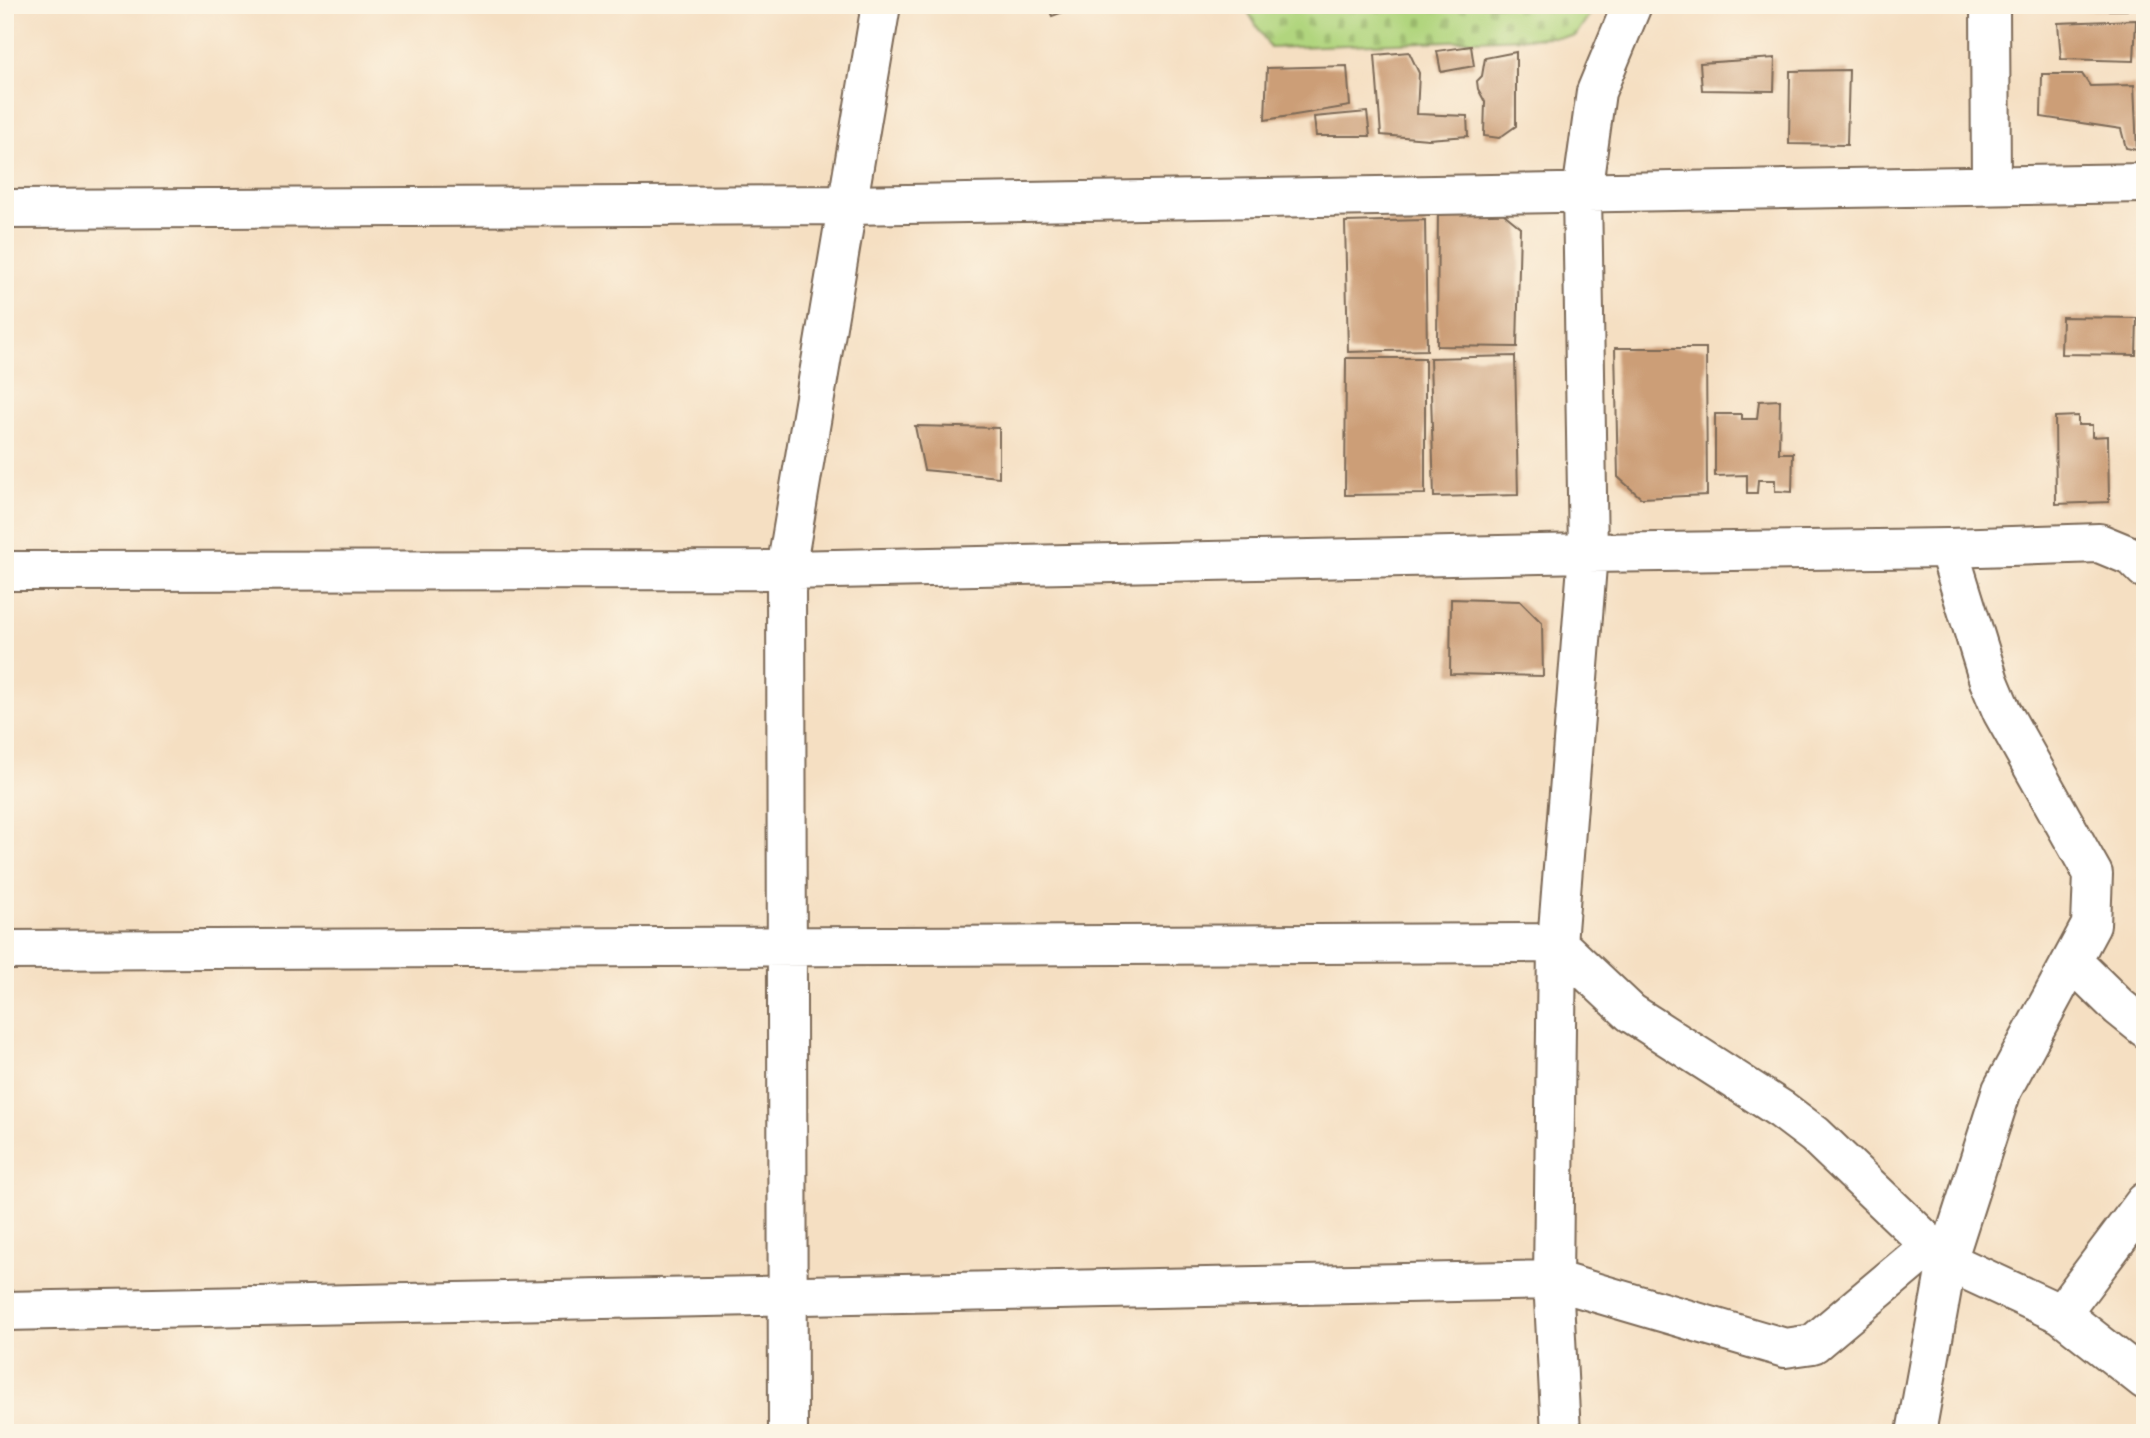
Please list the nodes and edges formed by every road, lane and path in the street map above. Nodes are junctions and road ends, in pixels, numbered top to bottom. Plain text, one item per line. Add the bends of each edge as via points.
1 (881, 5) edge
2 (1632, 5) edge
3 (1990, 5) edge
4 (2145, 183) edge
5 (1991, 185) junction
6 (1582, 192) junction
7 (848, 205) junction
8 (5, 209) edge
9 (1948, 548) junction
10 (1588, 553) junction
11 (2145, 569) edge
12 (786, 570) junction
13 (5, 571) edge
14 (1557, 943) junction
15 (787, 946) junction
16 (5, 950) edge
17 (2073, 961) junction
18 (2136, 1007) edge
19 (2145, 1202) edge
20 (1939, 1253) junction
21 (1553, 1280) junction
22 (788, 1295) junction
23 (5, 1311) edge
24 (2061, 1314) junction
25 (2145, 1380) edge
26 (788, 1433) edge
27 (1561, 1433) edge
28 (1916, 1433) edge

1 - 7 street
2 - 6 street via 1596,92
3 - 5 street
4 - 5 street
5 - 6 street
6 - 7 street
6 - 10 street
7 - 8 street
7 - 12 street
9 - 10 street
9 - 11 street via 2099,543 2133,557
9 - 17 street via 2002,712 2093,874 2091,925
10 - 12 street
10 - 14 street
12 - 13 street
12 - 15 street
14 - 15 street
14 - 20 street via 1631,1013 1815,1135
14 - 21 street
15 - 16 street
15 - 22 street
17 - 18 street
17 - 20 street via 2002,1090
19 - 24 street
20 - 21 street via 1812,1344 1785,1348
20 - 24 street
20 - 28 street
21 - 22 street
21 - 27 street
22 - 23 street
22 - 26 street
24 - 25 street

